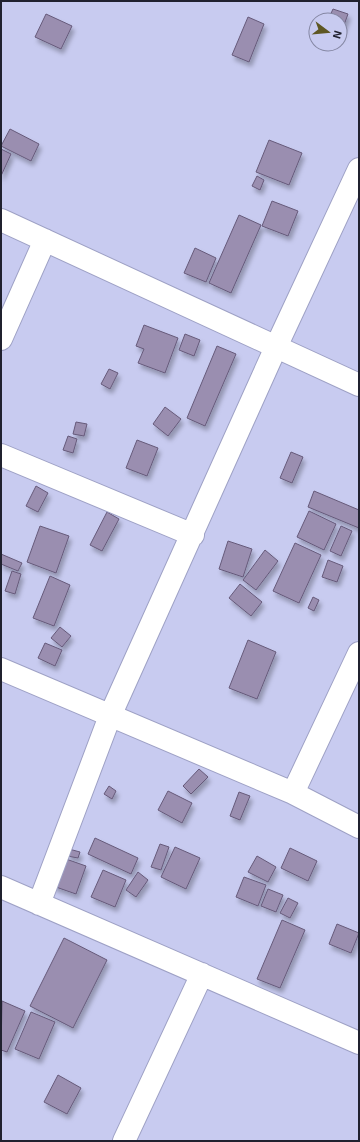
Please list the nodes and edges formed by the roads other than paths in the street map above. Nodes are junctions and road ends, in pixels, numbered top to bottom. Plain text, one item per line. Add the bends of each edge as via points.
1 (359, 169) edge
2 (1, 220) edge
3 (45, 240) junction
4 (1, 339) edge
5 (276, 347) junction
6 (359, 385) edge
7 (1, 455) edge
8 (193, 535) junction
9 (359, 653) edge
10 (1, 669) edge
11 (110, 716) junction
12 (293, 793) junction
13 (359, 827) edge
14 (1, 887) edge
15 (39, 904) junction
16 (202, 974) junction
17 (359, 1043) edge
18 (124, 1141) edge

1 - 5 street
2 - 3 street
3 - 4 street
3 - 5 street
5 - 6 street
5 - 8 street
7 - 8 street
8 - 11 street
9 - 12 street
10 - 11 street
11 - 12 street
11 - 15 street
12 - 13 street
14 - 15 street
15 - 16 street
16 - 17 street
16 - 18 street

